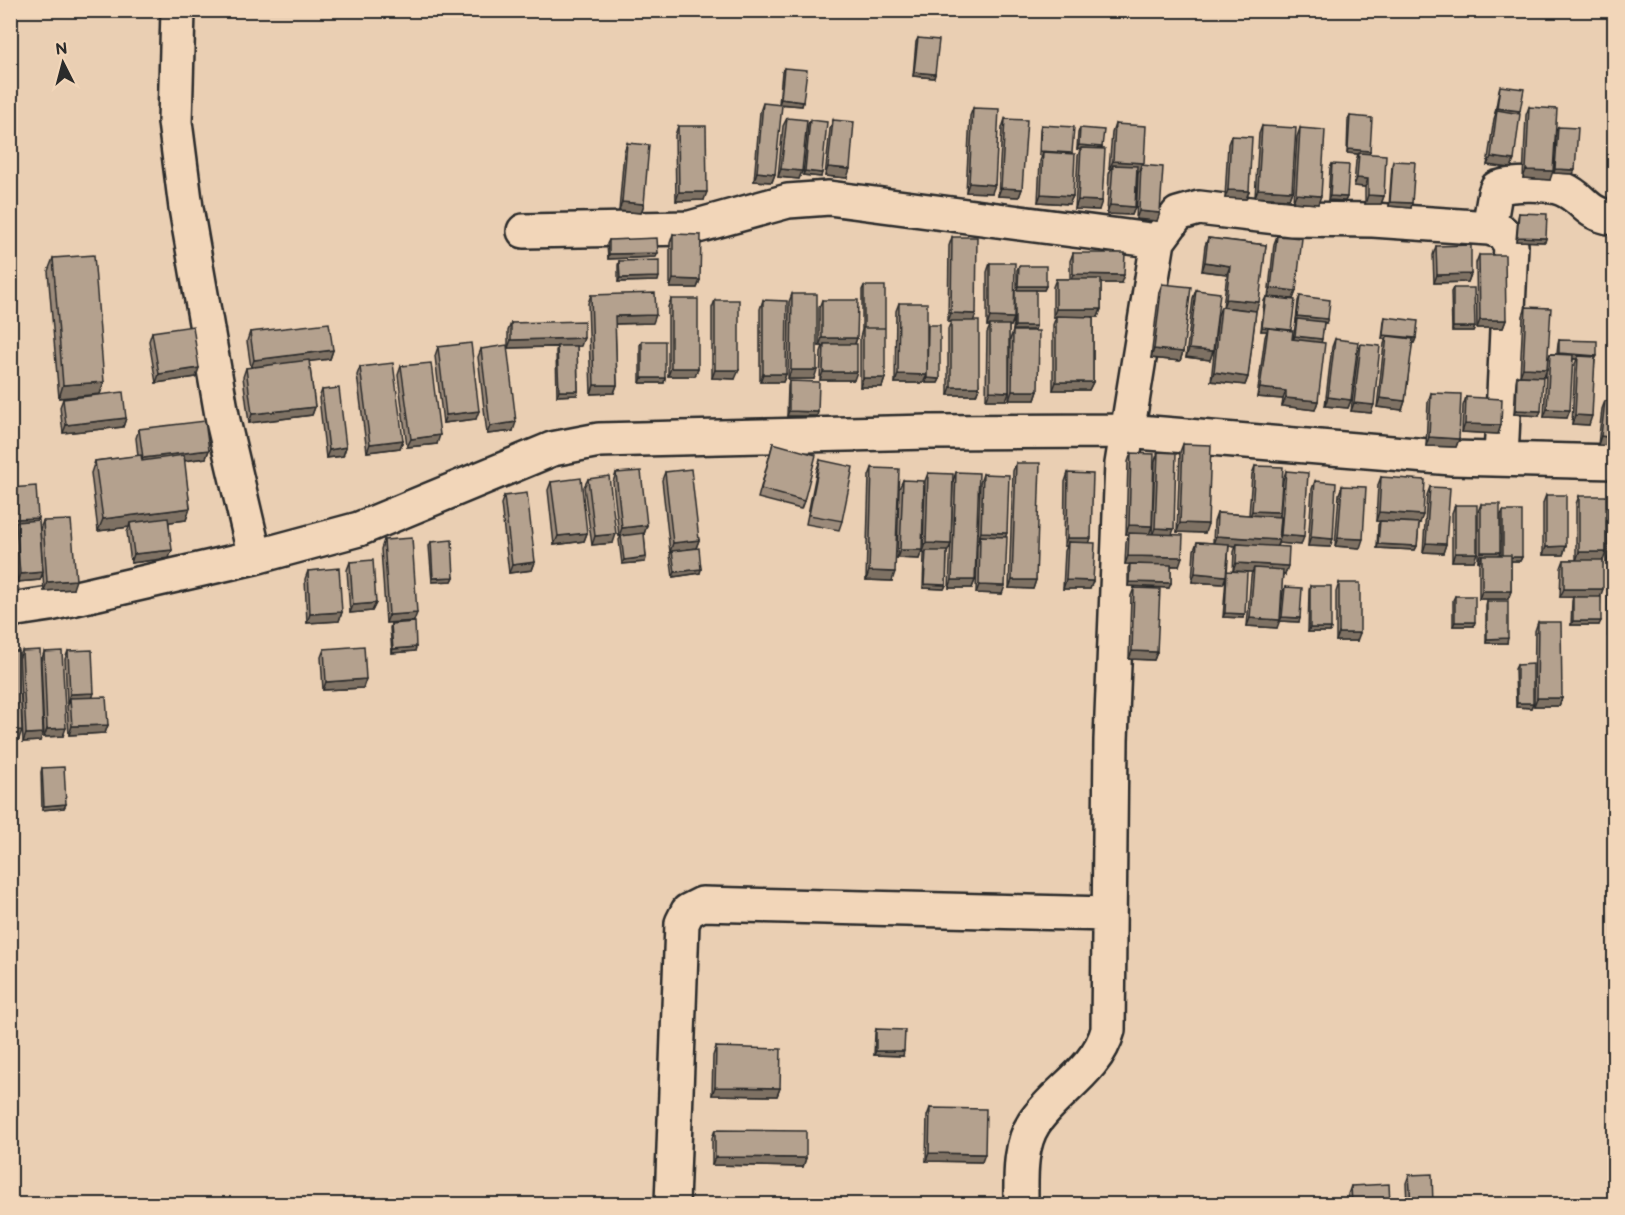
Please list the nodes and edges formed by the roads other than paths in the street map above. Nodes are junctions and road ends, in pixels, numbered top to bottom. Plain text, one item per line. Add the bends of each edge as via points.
1 (178, 10) edge
2 (1614, 218) edge
3 (1489, 228) junction
4 (524, 231) dead end
5 (1158, 241) junction
6 (1126, 431) junction
7 (1501, 458) junction
8 (1614, 462) edge
9 (255, 557) junction
10 (10, 610) edge
11 (1108, 914) junction
12 (672, 1204) edge
13 (1021, 1204) edge

1 - 9 street via 175,122 186,208 223,421
2 - 3 street via 1597,215 1562,189 1504,186 1495,192
3 - 5 street via 1292,219 1199,208 1178,214
3 - 7 street via 1502,232 1511,244
4 - 5 street via 690,228 788,201 829,198
5 - 6 street
6 - 7 street via 1452,458
6 - 9 street via 599,440 552,450 359,529
6 - 11 street via 1111,740
7 - 8 street
9 - 10 street
11 - 12 street via 702,904 688,911 682,923
11 - 13 street via 1108,1030 1104,1044 1034,1123 1022,1164

